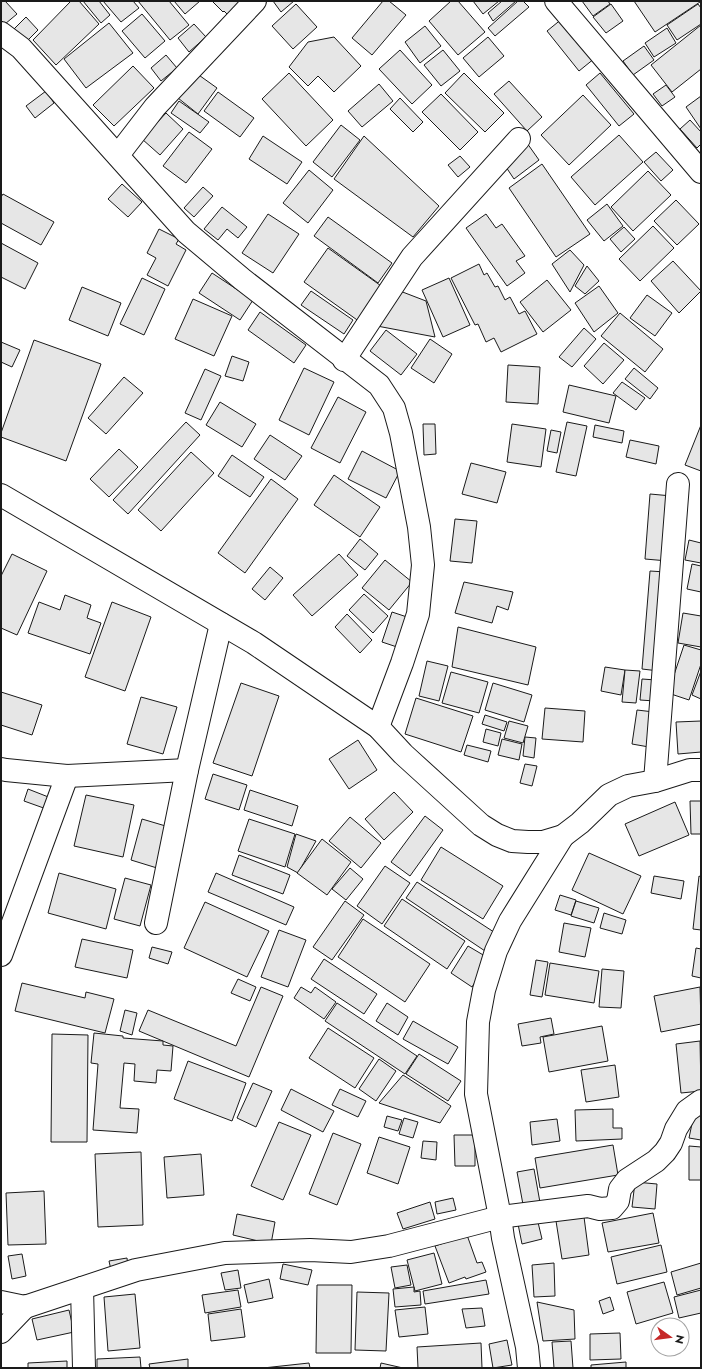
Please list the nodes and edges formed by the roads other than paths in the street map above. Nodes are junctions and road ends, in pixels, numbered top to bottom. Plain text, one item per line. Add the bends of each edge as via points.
1 (255, 1) edge
2 (556, 1) edge
3 (1, 33) edge
4 (519, 139) dead end
5 (118, 155) junction
6 (701, 172) edge
7 (344, 360) junction
8 (678, 484) dead end
9 (1, 495) edge
10 (221, 624) junction
11 (378, 727) junction
12 (1, 769) edge
13 (187, 770) junction
14 (701, 770) edge
15 (67, 776) junction
16 (655, 781) junction
17 (563, 836) junction
18 (156, 924) dead end
19 (1, 955) edge
20 (701, 1101) edge
21 (500, 1217) junction
22 (82, 1288) junction
23 (1, 1302) edge
24 (25, 1307) junction
25 (1, 1332) edge
26 (84, 1368) edge
27 (529, 1368) edge

1 - 5 street via 155,108
2 - 6 street
3 - 5 street via 21,48
4 - 7 street via 412,257
5 - 7 street via 186,232
7 - 11 street via 379,385 394,408 419,527 423,565 418,614
8 - 16 street
9 - 10 street
10 - 11 street via 254,643
10 - 13 street
11 - 17 street via 403,754 481,825 497,835 512,841 528,842 543,842
12 - 15 street
13 - 15 street
13 - 18 street
14 - 16 street via 690,770
15 - 19 street
16 - 17 street via 628,786 609,795
17 - 21 street via 498,945 484,990 478,1022 476,1094
20 - 21 street via 687,1111 665,1152 627,1180 612,1208 588,1206
21 - 22 street via 389,1246 351,1252 310,1250 225,1253 136,1270
21 - 27 street
22 - 24 street
22 - 26 street
23 - 24 street
24 - 25 street

